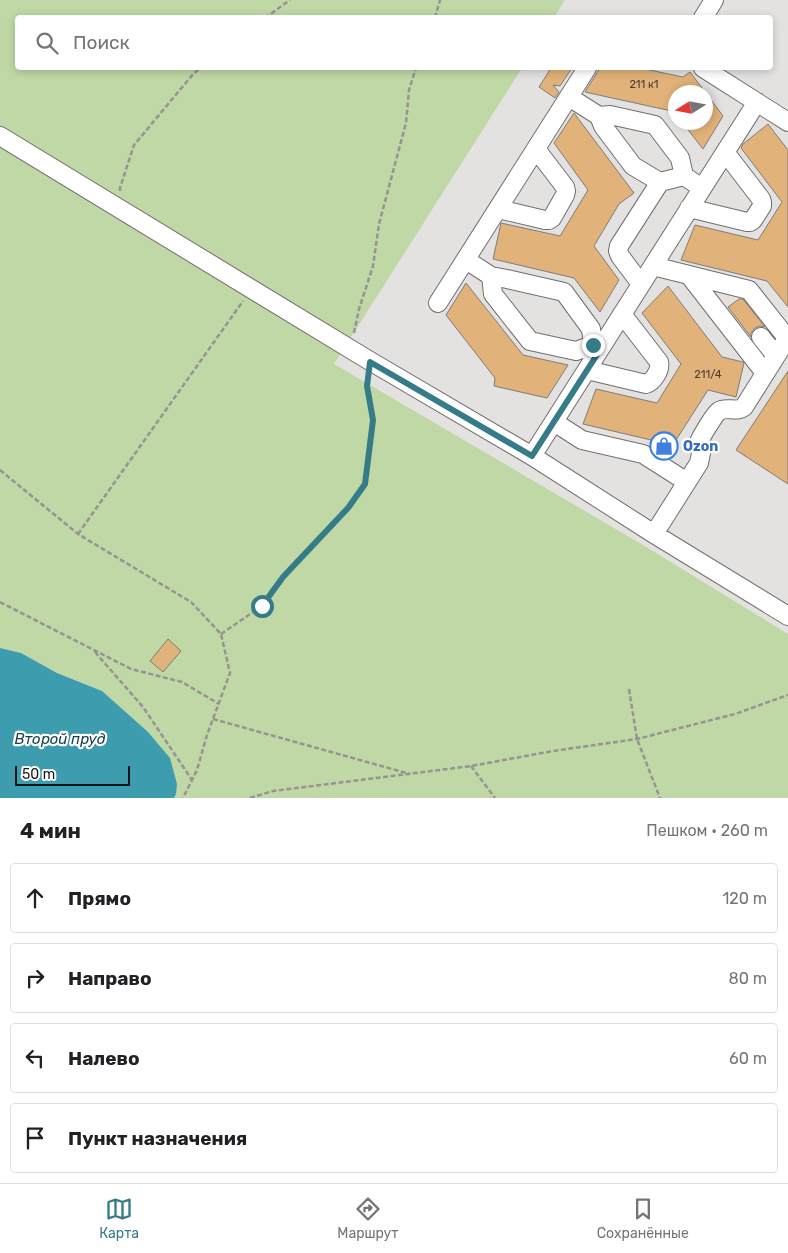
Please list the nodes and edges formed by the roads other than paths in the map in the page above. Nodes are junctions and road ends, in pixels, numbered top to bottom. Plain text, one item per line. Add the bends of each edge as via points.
1 (714, 0) edge
2 (705, 15) edge
3 (586, 70) edge
4 (706, 70) edge
5 (569, 96) junction
6 (757, 102) junction
7 (599, 116) junction
8 (788, 122) edge
9 (0, 136) edge
10 (536, 148) junction
11 (725, 152) junction
12 (684, 176) junction
13 (660, 182) junction
14 (702, 188) junction
15 (689, 208) junction
16 (498, 209) junction
17 (466, 260) junction
18 (653, 266) junction
19 (689, 275) junction
20 (491, 276) junction
21 (641, 284) junction
22 (438, 303) dead end
23 (622, 314) junction
24 (761, 337) dead end
25 (788, 337) edge
26 (596, 347) junction
27 (776, 356) junction
28 (587, 370) junction
29 (765, 373) junction
30 (554, 422) junction
31 (532, 456) junction
32 (687, 482) junction
33 (654, 534) junction
34 (788, 616) edge

1 - 2 street
3 - 5 street
4 - 6 street
5 - 7 street
5 - 10 street
6 - 8 street
6 - 11 street
7 - 12 street via 610,115 654,125 680,158
7 - 13 street via 633,166
9 - 31 street via 370,362
10 - 16 street
10 - 16 street via 566,191 552,218 545,220
11 - 14 street
11 - 15 street via 761,199 762,206 753,220 747,222
12 - 13 street
12 - 14 street
13 - 21 street via 618,251
14 - 15 street
15 - 18 street
16 - 17 street
17 - 20 street
17 - 22 street
18 - 19 street
18 - 21 street
19 - 25 street via 749,290
19 - 29 street
20 - 26 street via 564,292 592,329
20 - 26 street via 494,294 530,341 576,351
21 - 23 street
23 - 26 street
23 - 28 street via 659,362 660,368 646,384
24 - 27 street
25 - 27 street
26 - 28 street
27 - 29 street
28 - 30 street
29 - 32 street via 741,410 716,413 699,442 699,463
30 - 31 street
30 - 32 street via 582,440 643,454
31 - 33 street
32 - 33 street
33 - 34 street

